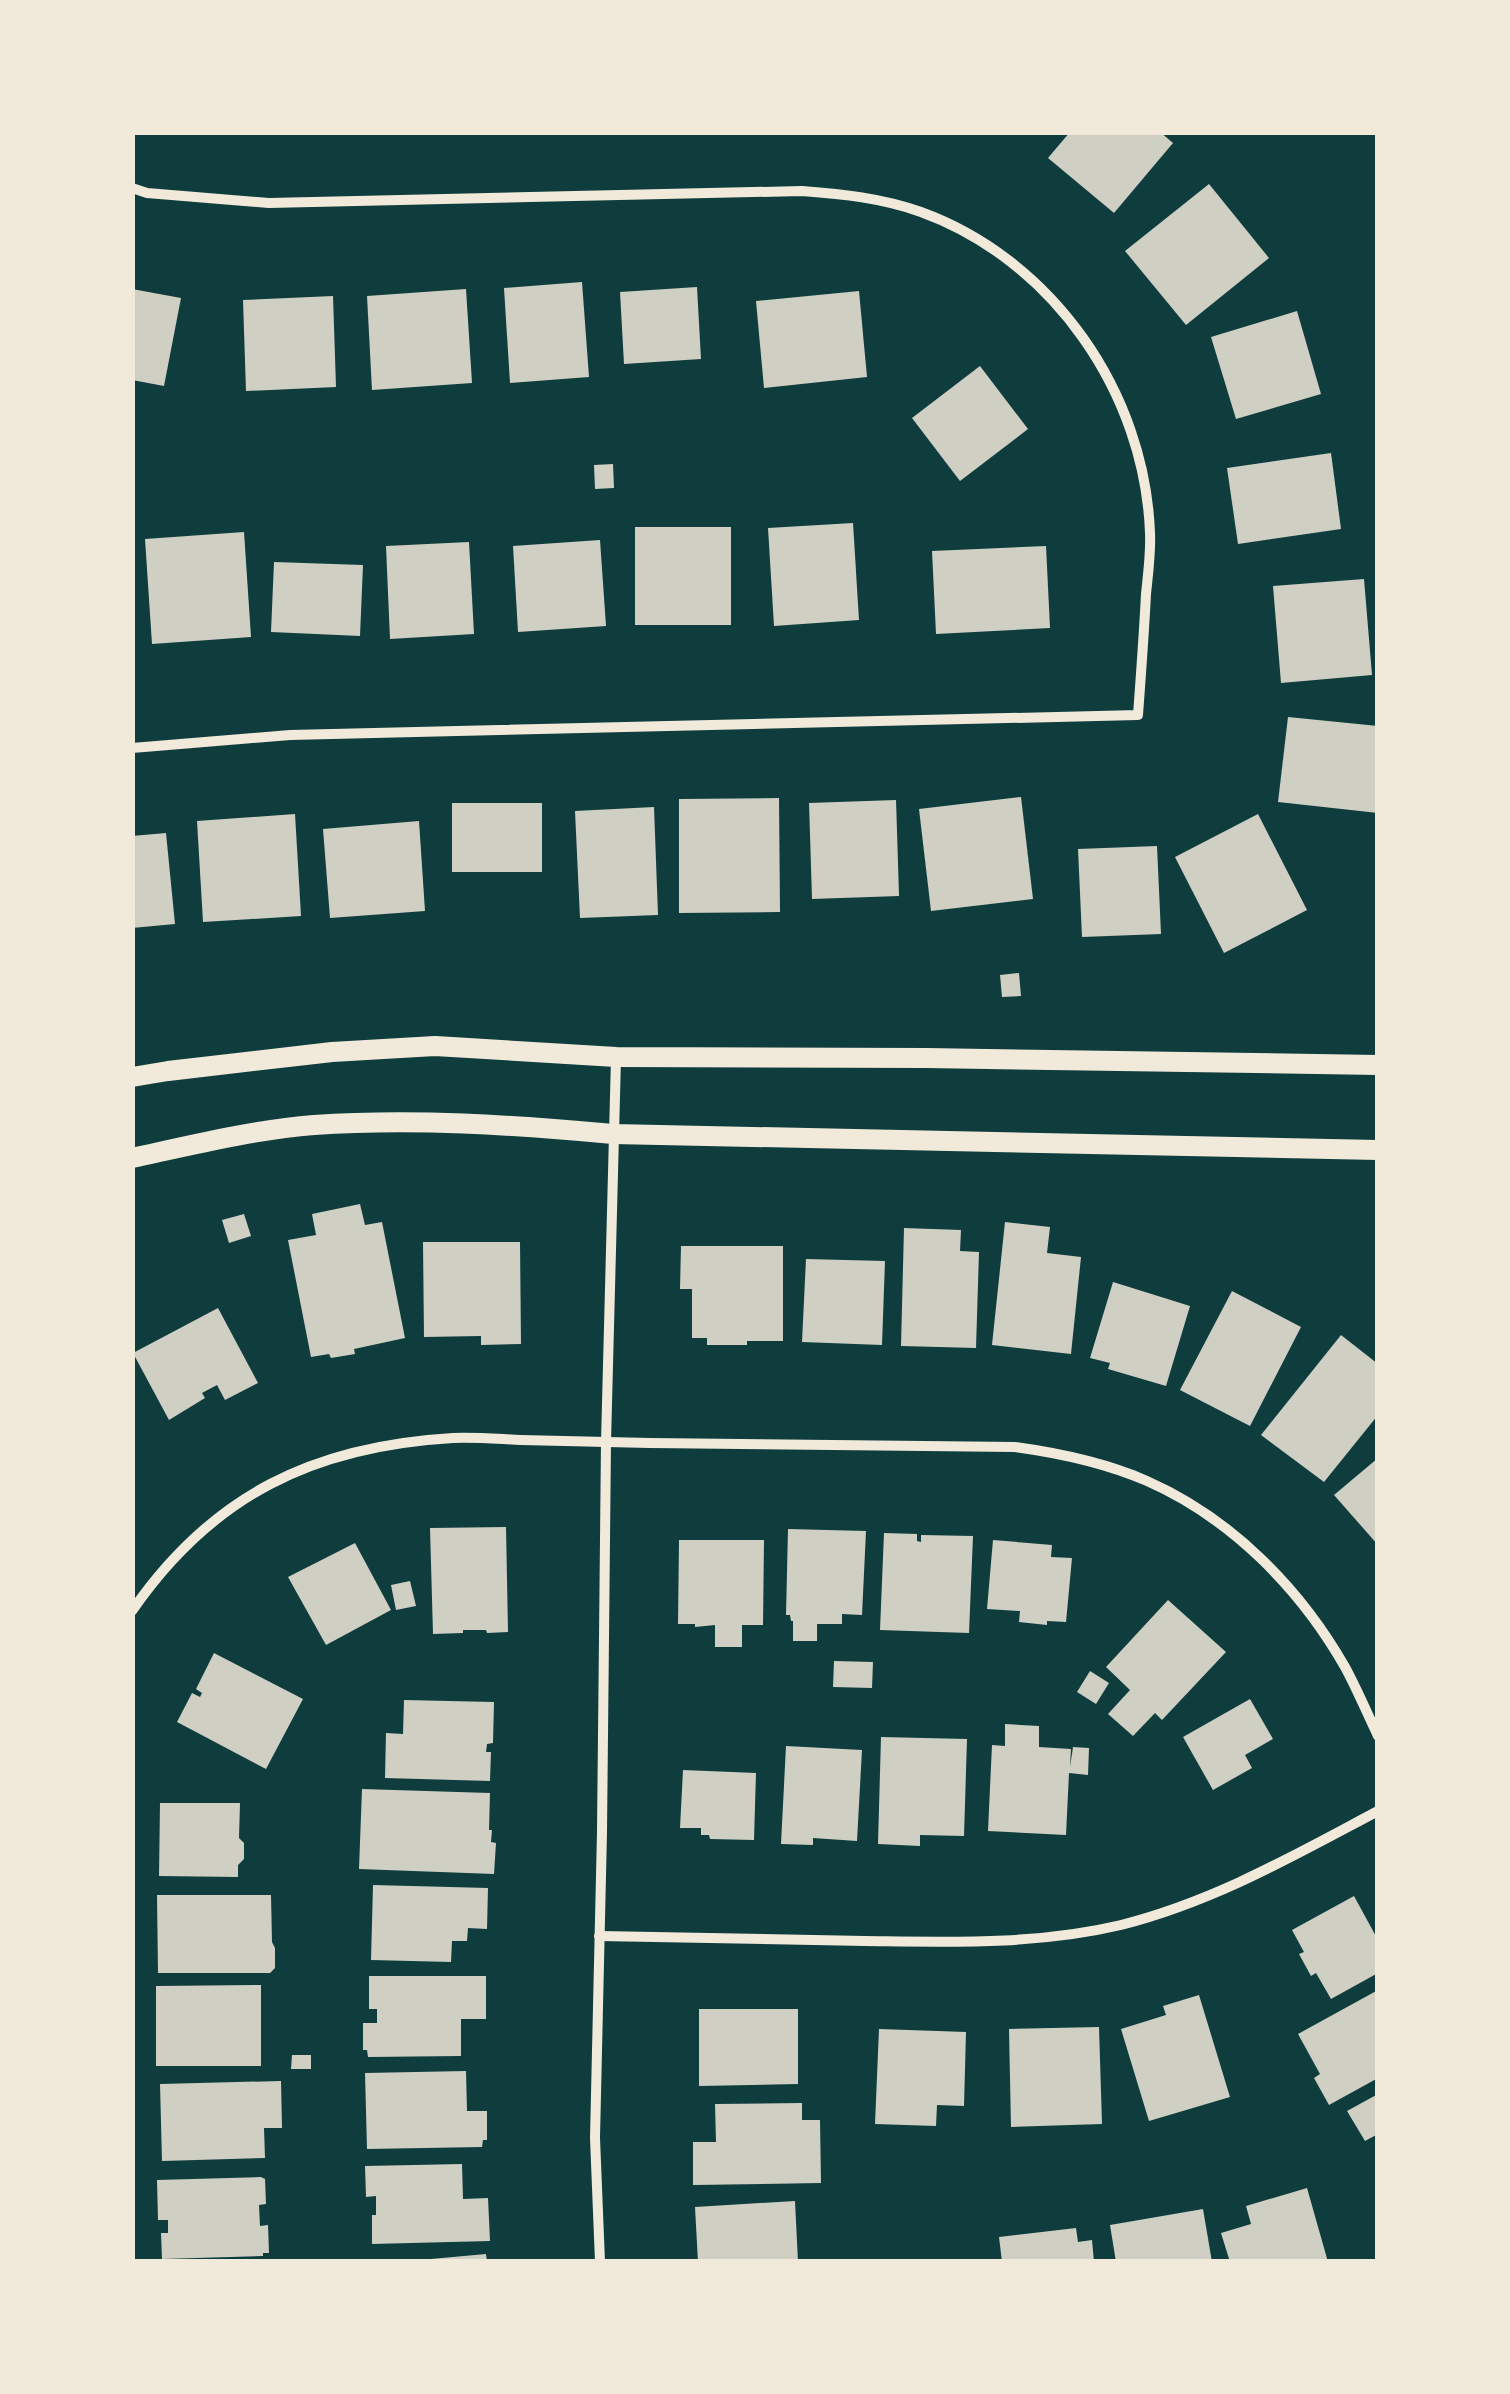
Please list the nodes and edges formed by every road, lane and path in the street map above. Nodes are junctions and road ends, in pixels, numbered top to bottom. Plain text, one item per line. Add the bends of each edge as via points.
1 (132, 188) edge
2 (132, 748) edge
3 (616, 1057) junction
4 (1378, 1065) edge
5 (132, 1078) edge
6 (613, 1134) junction
7 (1378, 1150) edge
8 (132, 1158) edge
9 (606, 1442) junction
10 (132, 1612) edge
11 (1378, 1736) edge
12 (1378, 1811) edge
13 (599, 1936) junction
14 (600, 2262) edge

1 - 2 street via 268,202 802,191 862,196 921,212 976,238 1066,314 1126,415 1150,533 1138,715 290,735
3 - 4 main road
3 - 5 main road via 435,1046
3 - 6 street
6 - 7 main road
6 - 8 main road via 369,1122 225,1138
6 - 9 street
9 - 10 street via 455,1438 349,1453 281,1476 200,1531
9 - 11 street via 1015,1448 1150,1482 1210,1517 1263,1560 1308,1610
9 - 13 street
12 - 13 street via 1242,1883 1138,1920 1062,1937 971,1942
13 - 14 street

